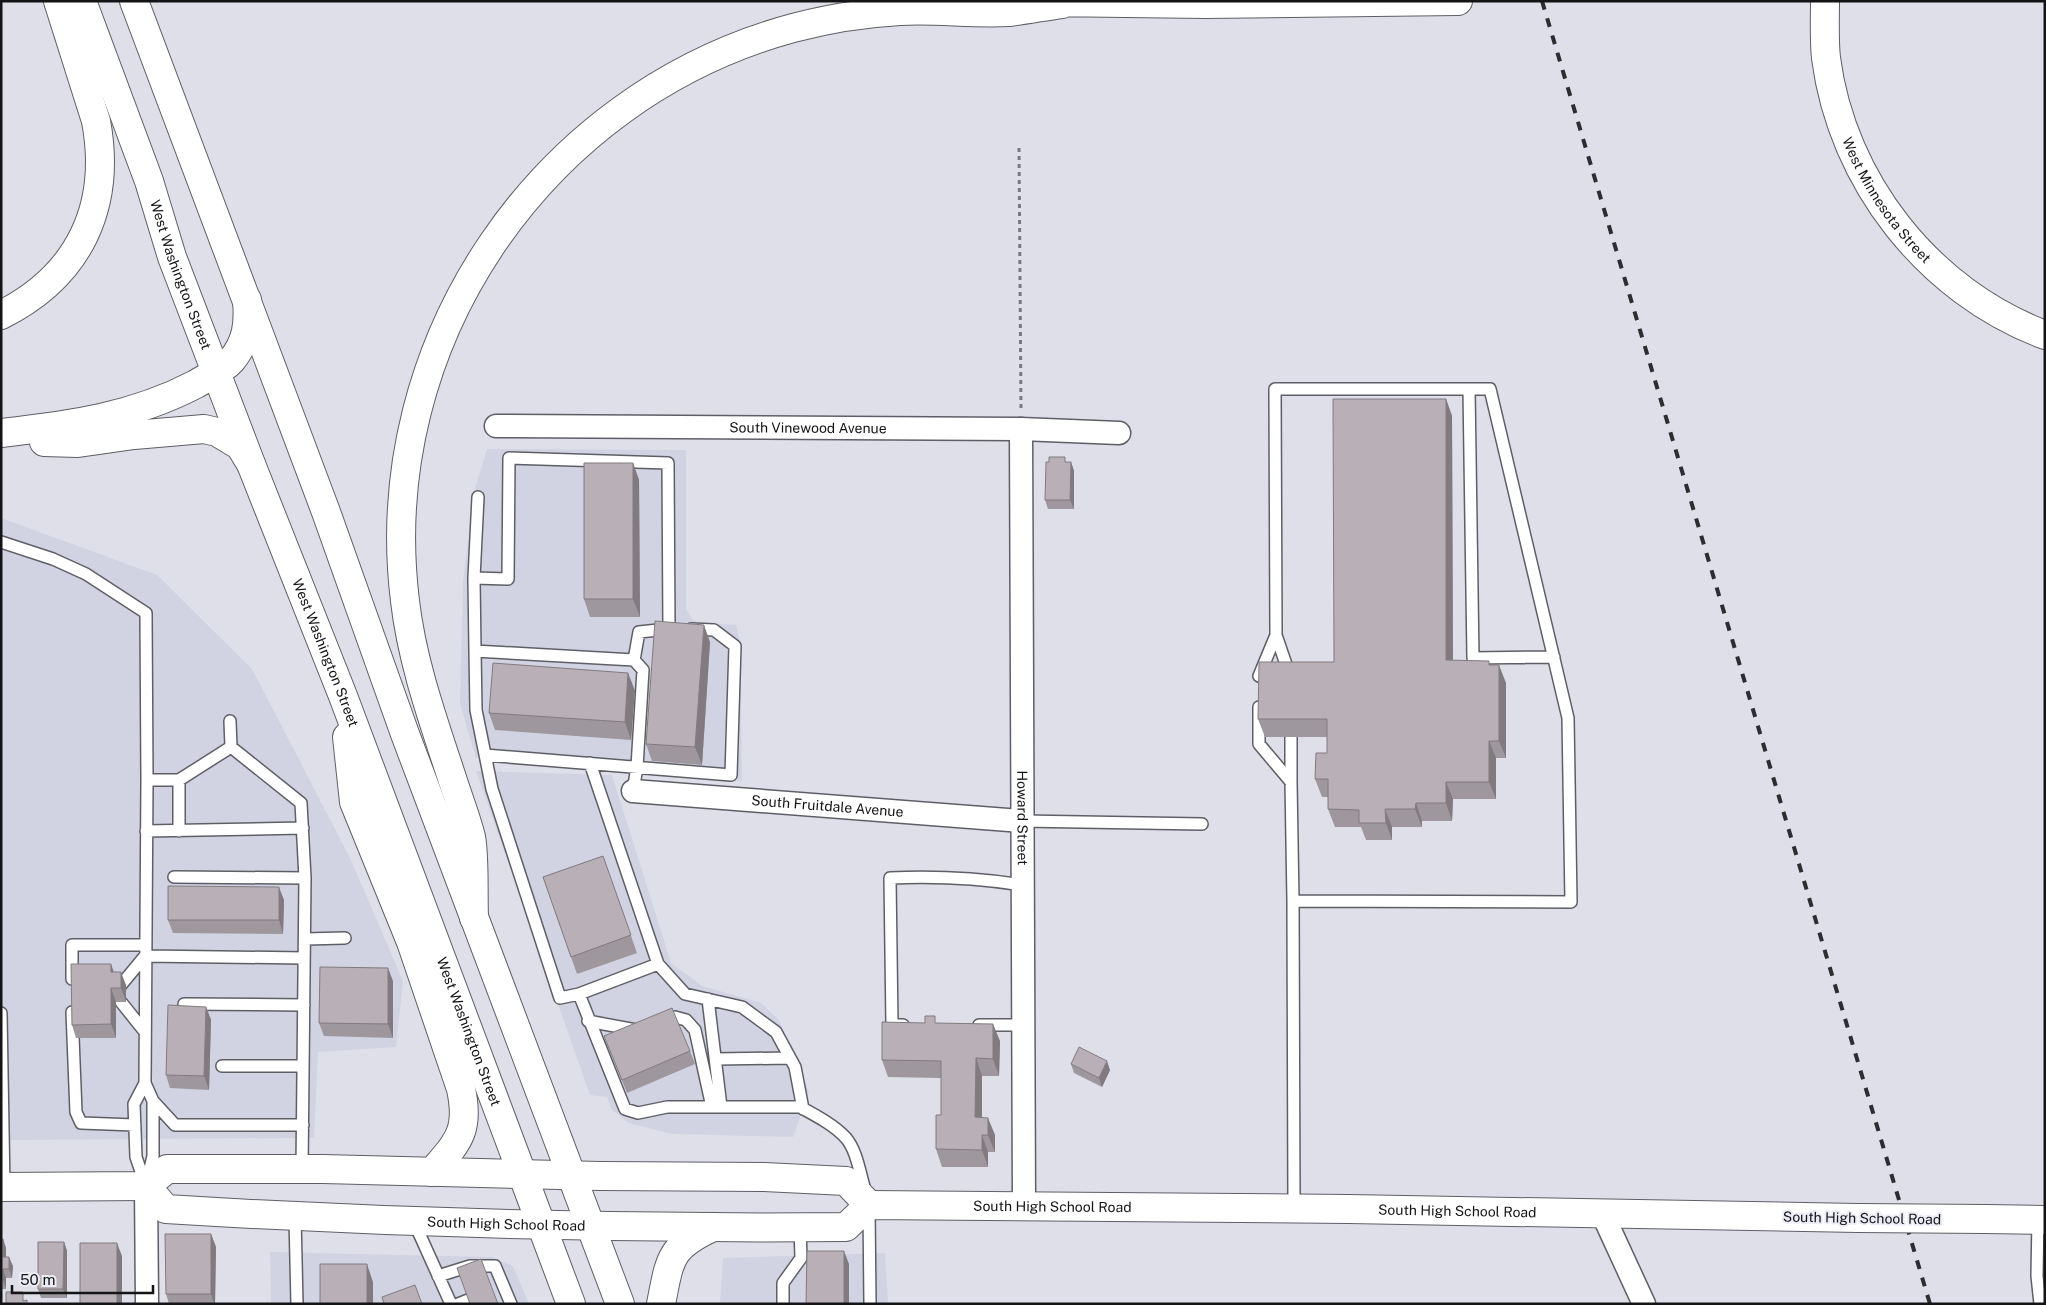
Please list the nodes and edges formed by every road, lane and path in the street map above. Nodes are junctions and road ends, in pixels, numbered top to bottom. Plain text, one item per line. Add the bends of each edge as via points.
1 (58, 1) edge
2 (82, 1) edge
3 (134, 1) edge
4 (1458, 1) edge
5 (1825, 1) edge
6 (1049, 2) edge
7 (1019, 148) dead end
8 (247, 300) junction
9 (1, 315) edge
10 (2045, 335) edge
11 (217, 372) junction
12 (1470, 389) junction
13 (496, 426) dead end
14 (1021, 428) junction
15 (1, 433) edge
16 (1119, 433) dead end
17 (251, 464) junction
18 (478, 497) dead end
19 (1, 542) edge
20 (474, 578) junction
21 (669, 629) junction
22 (1276, 635) junction
23 (475, 651) junction
24 (1554, 657) junction
25 (634, 660) junction
26 (1292, 680) edge
27 (343, 696) junction
28 (230, 721) dead end
29 (1291, 737) edge
30 (231, 747) junction
31 (485, 755) junction
32 (590, 763) junction
33 (637, 767) junction
34 (147, 780) junction
35 (179, 780) junction
36 (1291, 782) junction
37 (633, 790) joint
38 (1022, 821) junction
39 (1202, 824) dead end
40 (303, 828) junction
41 (146, 831) junction
42 (179, 831) junction
43 (174, 877) dead end
44 (305, 878) junction
45 (1022, 885) junction
46 (1293, 901) junction
47 (474, 918) junction
48 (345, 938) dead end
49 (305, 939) junction
50 (145, 950) junction
51 (304, 958) junction
52 (658, 964) junction
53 (121, 985) edge
54 (579, 994) junction
55 (708, 999) junction
56 (121, 1002) edge
57 (184, 1004) edge
58 (304, 1005) junction
59 (1, 1013) edge
60 (588, 1021) junction
61 (917, 1025) edge
62 (970, 1025) edge
63 (1023, 1025) junction
64 (145, 1032) junction
65 (790, 1058) junction
66 (716, 1059) junction
67 (222, 1066) dead end
68 (304, 1066) junction
69 (145, 1083) junction
70 (153, 1101) junction
71 (716, 1107) junction
72 (803, 1109) junction
73 (135, 1124) junction
74 (303, 1125) junction
75 (302, 1169) junction
76 (432, 1172) junction
77 (522, 1173) junction
78 (572, 1175) junction
79 (146, 1186) junction
80 (2, 1187) edge
81 (869, 1205) junction
82 (1024, 1207) junction
83 (1294, 1209) junction
84 (1604, 1215) junction
85 (295, 1217) junction
86 (2041, 1220) edge
87 (414, 1222) junction
88 (541, 1226) junction
89 (591, 1226) junction
90 (713, 1227) junction
91 (800, 1228) junction
92 (438, 1276) junction
93 (148, 1304) edge
94 (297, 1304) edge
95 (451, 1304) edge
96 (511, 1304) edge
97 (570, 1304) edge
98 (620, 1304) edge
99 (662, 1304) edge
100 (783, 1304) edge
101 (870, 1304) edge
102 (1644, 1304) edge
103 (2040, 1304) edge

1 - 9 main road via 96,122 101,159 94,210 84,238 56,277 38,293
2 - 11 main road, West Washington Street via 149,181 172,257
3 - 8 main road
4 - 6 main road
5 - 10 main road, West Minnesota Street via 1826,60 1837,107 1853,152 1878,200 1899,229 1945,276 1999,314
6 - 47 main road via 1008,12 900,11 860,15 793,28 710,58 640,96 585,138 526,198 495,240 460,298 433,360 413,422 401,518 405,603 420,681 471,839
7 - 14 path
8 - 11 main road via 249,321 243,342 230,362
8 - 47 main road
11 - 15 main road via 132,411 74,424
11 - 17 main road, West Washington Street
12 - 22 lane via 1275,389
12 - 24 lane via 1490,389
12 - 24 lane via 1473,658
13 - 14 street, South Vinewood Avenue
14 - 16 street, South Vinewood Avenue
14 - 38 street, Howard Street
15 - 17 main road via 36,442 78,443 204,429 217,432 240,446
17 - 27 main road, West Washington Street
18 - 20 lane
19 - 34 lane via 86,574 146,613
20 - 21 lane via 508,579 509,458 668,462
20 - 23 lane
21 - 25 lane via 639,632
21 - 33 lane via 714,630 735,646 731,776
22 - 26 lane
22 - 36 lane via 1259,678 1259,744
23 - 25 lane
23 - 31 lane via 476,710
24 - 46 lane via 1568,718 1571,902
25 - 33 lane via 643,670
27 - 76 main road via 354,802 411,942 465,1106 464,1122 456,1143
27 - 77 main road, West Washington Street
28 - 30 lane
29 - 36 lane
30 - 35 lane
30 - 40 lane via 301,803
31 - 32 lane
31 - 54 lane via 492,789 560,998
32 - 33 lane
32 - 52 lane
33 - 37 lane
34 - 35 lane
34 - 41 lane
35 - 42 lane
36 - 46 lane
37 - 38 street, South Fruitdale Avenue
38 - 39 lane
38 - 45 street, Howard Street
40 - 42 lane
40 - 44 lane
41 - 42 lane
41 - 50 lane
43 - 44 lane
44 - 49 lane
45 - 61 lane via 979,878 890,878 892,1025
45 - 63 street, Howard Street
46 - 83 lane
47 - 78 main road
48 - 49 lane
49 - 51 lane
50 - 51 lane
50 - 53 lane
50 - 64 lane
50 - 73 lane via 72,945 76,1112 81,1123
51 - 58 lane
52 - 54 lane
52 - 55 lane via 685,994
54 - 60 lane
55 - 65 lane via 742,1007 770,1027
55 - 66 lane
56 - 64 lane
57 - 58 lane
58 - 68 lane
59 - 80 lane
60 - 71 lane via 625,1109 638,1113 667,1107
60 - 71 lane via 634,1030 675,1017 686,1020 694,1030
62 - 63 lane
63 - 82 street, Howard Street
64 - 69 lane
65 - 66 lane
65 - 72 lane via 795,1067
66 - 71 lane
67 - 68 lane
68 - 74 lane
69 - 70 lane
69 - 73 lane via 134,1104
70 - 74 lane via 174,1125
70 - 79 lane via 153,1156
71 - 72 lane
72 - 81 lane via 846,1138 853,1150
73 - 79 lane via 136,1157
74 - 75 lane
75 - 76 main road
75 - 79 main road via 168,1169
76 - 77 main road
77 - 78 main road
77 - 88 main road, West Washington Street
78 - 81 main road via 764,1177 846,1182
78 - 89 main road
79 - 80 main road
79 - 85 main road, South High School Road via 166,1209
79 - 93 street
81 - 82 main road, South High School Road
81 - 91 main road, South High School Road via 846,1227
81 - 101 lane
82 - 83 main road, South High School Road
83 - 84 main road, South High School Road
84 - 86 main road, South High School Road, bridge
84 - 102 street
85 - 87 main road, South High School Road
85 - 94 lane
86 - 103 lane via 2037,1276
87 - 88 main road, South High School Road
87 - 92 lane
88 - 89 main road, South High School Road
88 - 97 main road, West Washington Street
89 - 90 main road, South High School Road
89 - 98 main road
90 - 91 main road, South High School Road
90 - 99 main road via 689,1239 676,1252 668,1271
91 - 100 lane via 801,1258 783,1284
92 - 95 lane
92 - 96 lane via 470,1266 495,1266 499,1290

